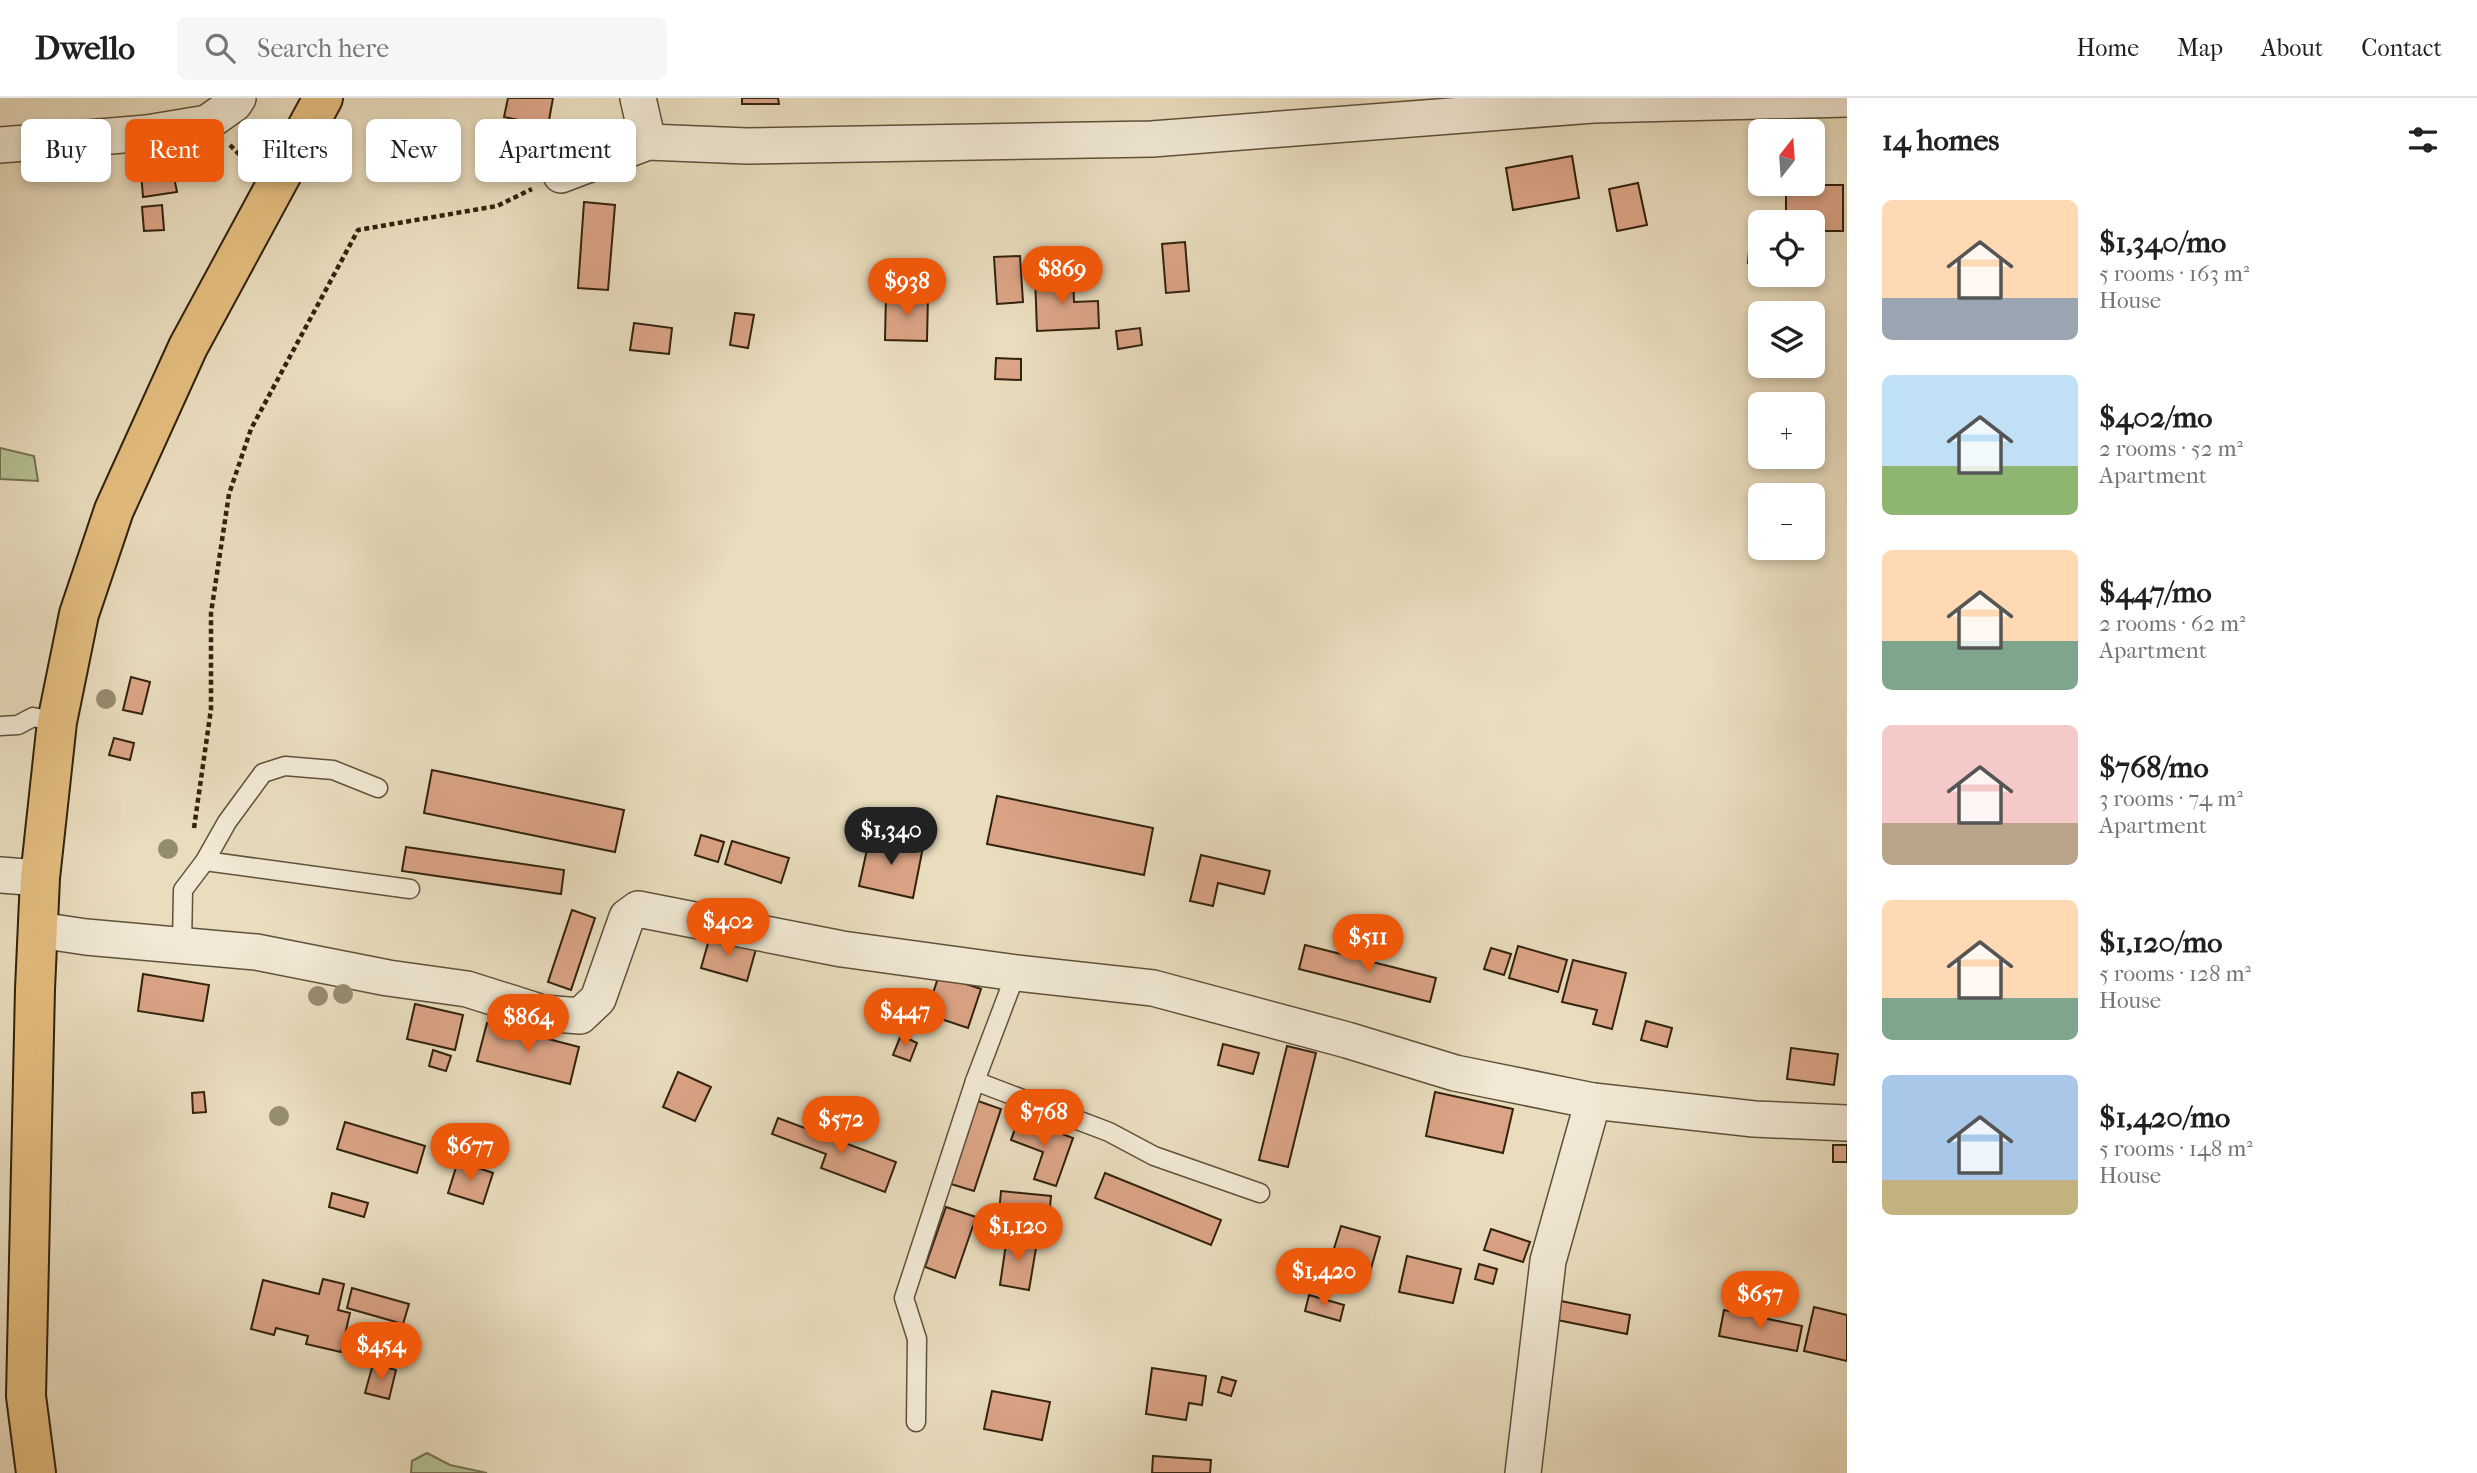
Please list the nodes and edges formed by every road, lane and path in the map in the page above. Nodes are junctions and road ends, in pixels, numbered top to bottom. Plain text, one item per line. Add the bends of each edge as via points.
1 (238, 98) edge
2 (323, 98) edge
3 (638, 98) edge
4 (1847, 99) edge
5 (1592, 102) edge
6 (201, 110) edge
7 (648, 142) junction
8 (0, 145) edge
9 (636, 147) edge
10 (547, 182) edge
11 (275, 189) junction
12 (57, 722) junction
13 (0, 726) edge
14 (378, 788) dead end
15 (205, 861) junction
16 (0, 875) edge
17 (40, 878) junction
18 (410, 889) dead end
19 (39, 930) junction
20 (182, 945) junction
21 (1016, 973) junction
22 (975, 1081) junction
23 (1593, 1101) junction
24 (1847, 1123) edge
25 (1260, 1193) dead end
26 (916, 1422) dead end
27 (36, 1473) edge
28 (1523, 1473) edge

1 - 6 street via 234,104
2 - 11 main road
3 - 7 street
4 - 5 street
5 - 7 street via 1152,139 747,146
6 - 8 street via 147,133
6 - 11 path
7 - 9 street
10 - 15 path via 497,206 358,230 251,429 229,494 211,613 211,709 192,845
11 - 12 main road via 188,347 114,510 79,614
12 - 13 lane via 33,717
12 - 17 main road
14 - 15 lane via 333,770 285,766 263,773
15 - 18 lane
15 - 20 lane via 183,890
16 - 17 street
17 - 19 main road
19 - 20 street
19 - 27 main road via 26,1396
20 - 21 street via 256,952 467,989 543,1013 580,1016 598,999 628,917 638,909 842,949
21 - 22 lane
21 - 23 street via 1153,988 1455,1073
22 - 25 lane via 1109,1132 1154,1156
22 - 26 lane via 904,1298 918,1339
23 - 24 street via 1754,1119
23 - 28 street via 1548,1261

